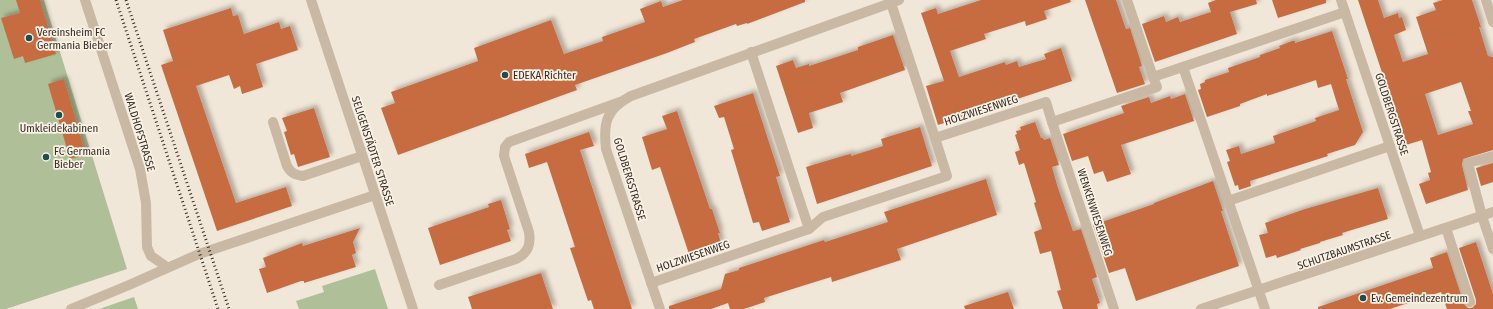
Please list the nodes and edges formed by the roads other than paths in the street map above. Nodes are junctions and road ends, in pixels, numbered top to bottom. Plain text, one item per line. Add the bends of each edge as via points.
1 (85, 0) edge
2 (311, 0) edge
3 (1127, 0) edge
4 (1341, 0) edge
5 (1486, 0) edge
6 (895, 2) edge
7 (1345, 12) junction
8 (1493, 22) edge
9 (751, 52) junction
10 (1183, 67) junction
11 (1153, 77) junction
12 (620, 102) junction
13 (273, 122) dead end
14 (1052, 122) junction
15 (935, 138) junction
16 (1390, 146) junction
17 (362, 156) junction
18 (1493, 156) edge
19 (375, 195) junction
20 (1228, 200) junction
21 (1493, 212) edge
22 (1482, 216) junction
23 (1446, 228) junction
24 (809, 229) junction
25 (1420, 236) junction
26 (1493, 250) edge
27 (167, 267) junction
28 (651, 283) junction
29 (439, 285) dead end
30 (1259, 290) junction
31 (1470, 302) dead end
32 (71, 309) edge
33 (413, 309) edge
34 (660, 309) edge
35 (1114, 309) edge
36 (1202, 309) edge
37 (1265, 309) edge

1 - 27 street, WALDHOFSTRASSE via 140,169 146,203 147,247 152,256
2 - 17 street, SELIGENSTÄDTER STRASSE
3 - 11 street
4 - 7 street, GOLDBERGSTRASSE
5 - 8 street
6 - 9 street, GOLDBERGSTRASSE
6 - 15 street, GOLDBERGSTRASSE
7 - 10 street
7 - 16 street, GOLDBERGSTRASSE
9 - 12 street, GOLDBERGSTRASSE
9 - 24 street
10 - 11 street
10 - 20 street
11 - 14 street via 1156,88
12 - 28 street, GOLDBERGSTRASSE via 608,116 605,124 606,149
12 - 29 street via 509,142 505,147 504,156 529,232 527,250 516,259
13 - 17 street via 287,166 297,175 303,176
14 - 15 street, HOLZWIESENWEG via 1046,102
14 - 35 street, WENKENWIESENWEG
15 - 24 street, HOLZWIESENWEG via 947,176 823,217
16 - 20 street
16 - 25 street, GOLDBERGSTRASSE
17 - 19 street, SELIGENSTÄDTER STRASSE
18 - 22 street via 1468,164
19 - 27 street
19 - 33 street, SELIGENSTÄDTER STRASSE
20 - 30 street
21 - 22 street, SCHUTZBAUMSTRASSE
22 - 23 street, SCHUTZBAUMSTRASSE
22 - 26 street
23 - 25 street, SCHUTZBAUMSTRASSE
23 - 31 street
24 - 28 street, HOLZWIESENWEG
25 - 30 street, SCHUTZBAUMSTRASSE
27 - 32 street
28 - 34 street, GOLDBERGSTRASSE
30 - 36 street, SCHUTZBAUMSTRASSE
30 - 37 street

